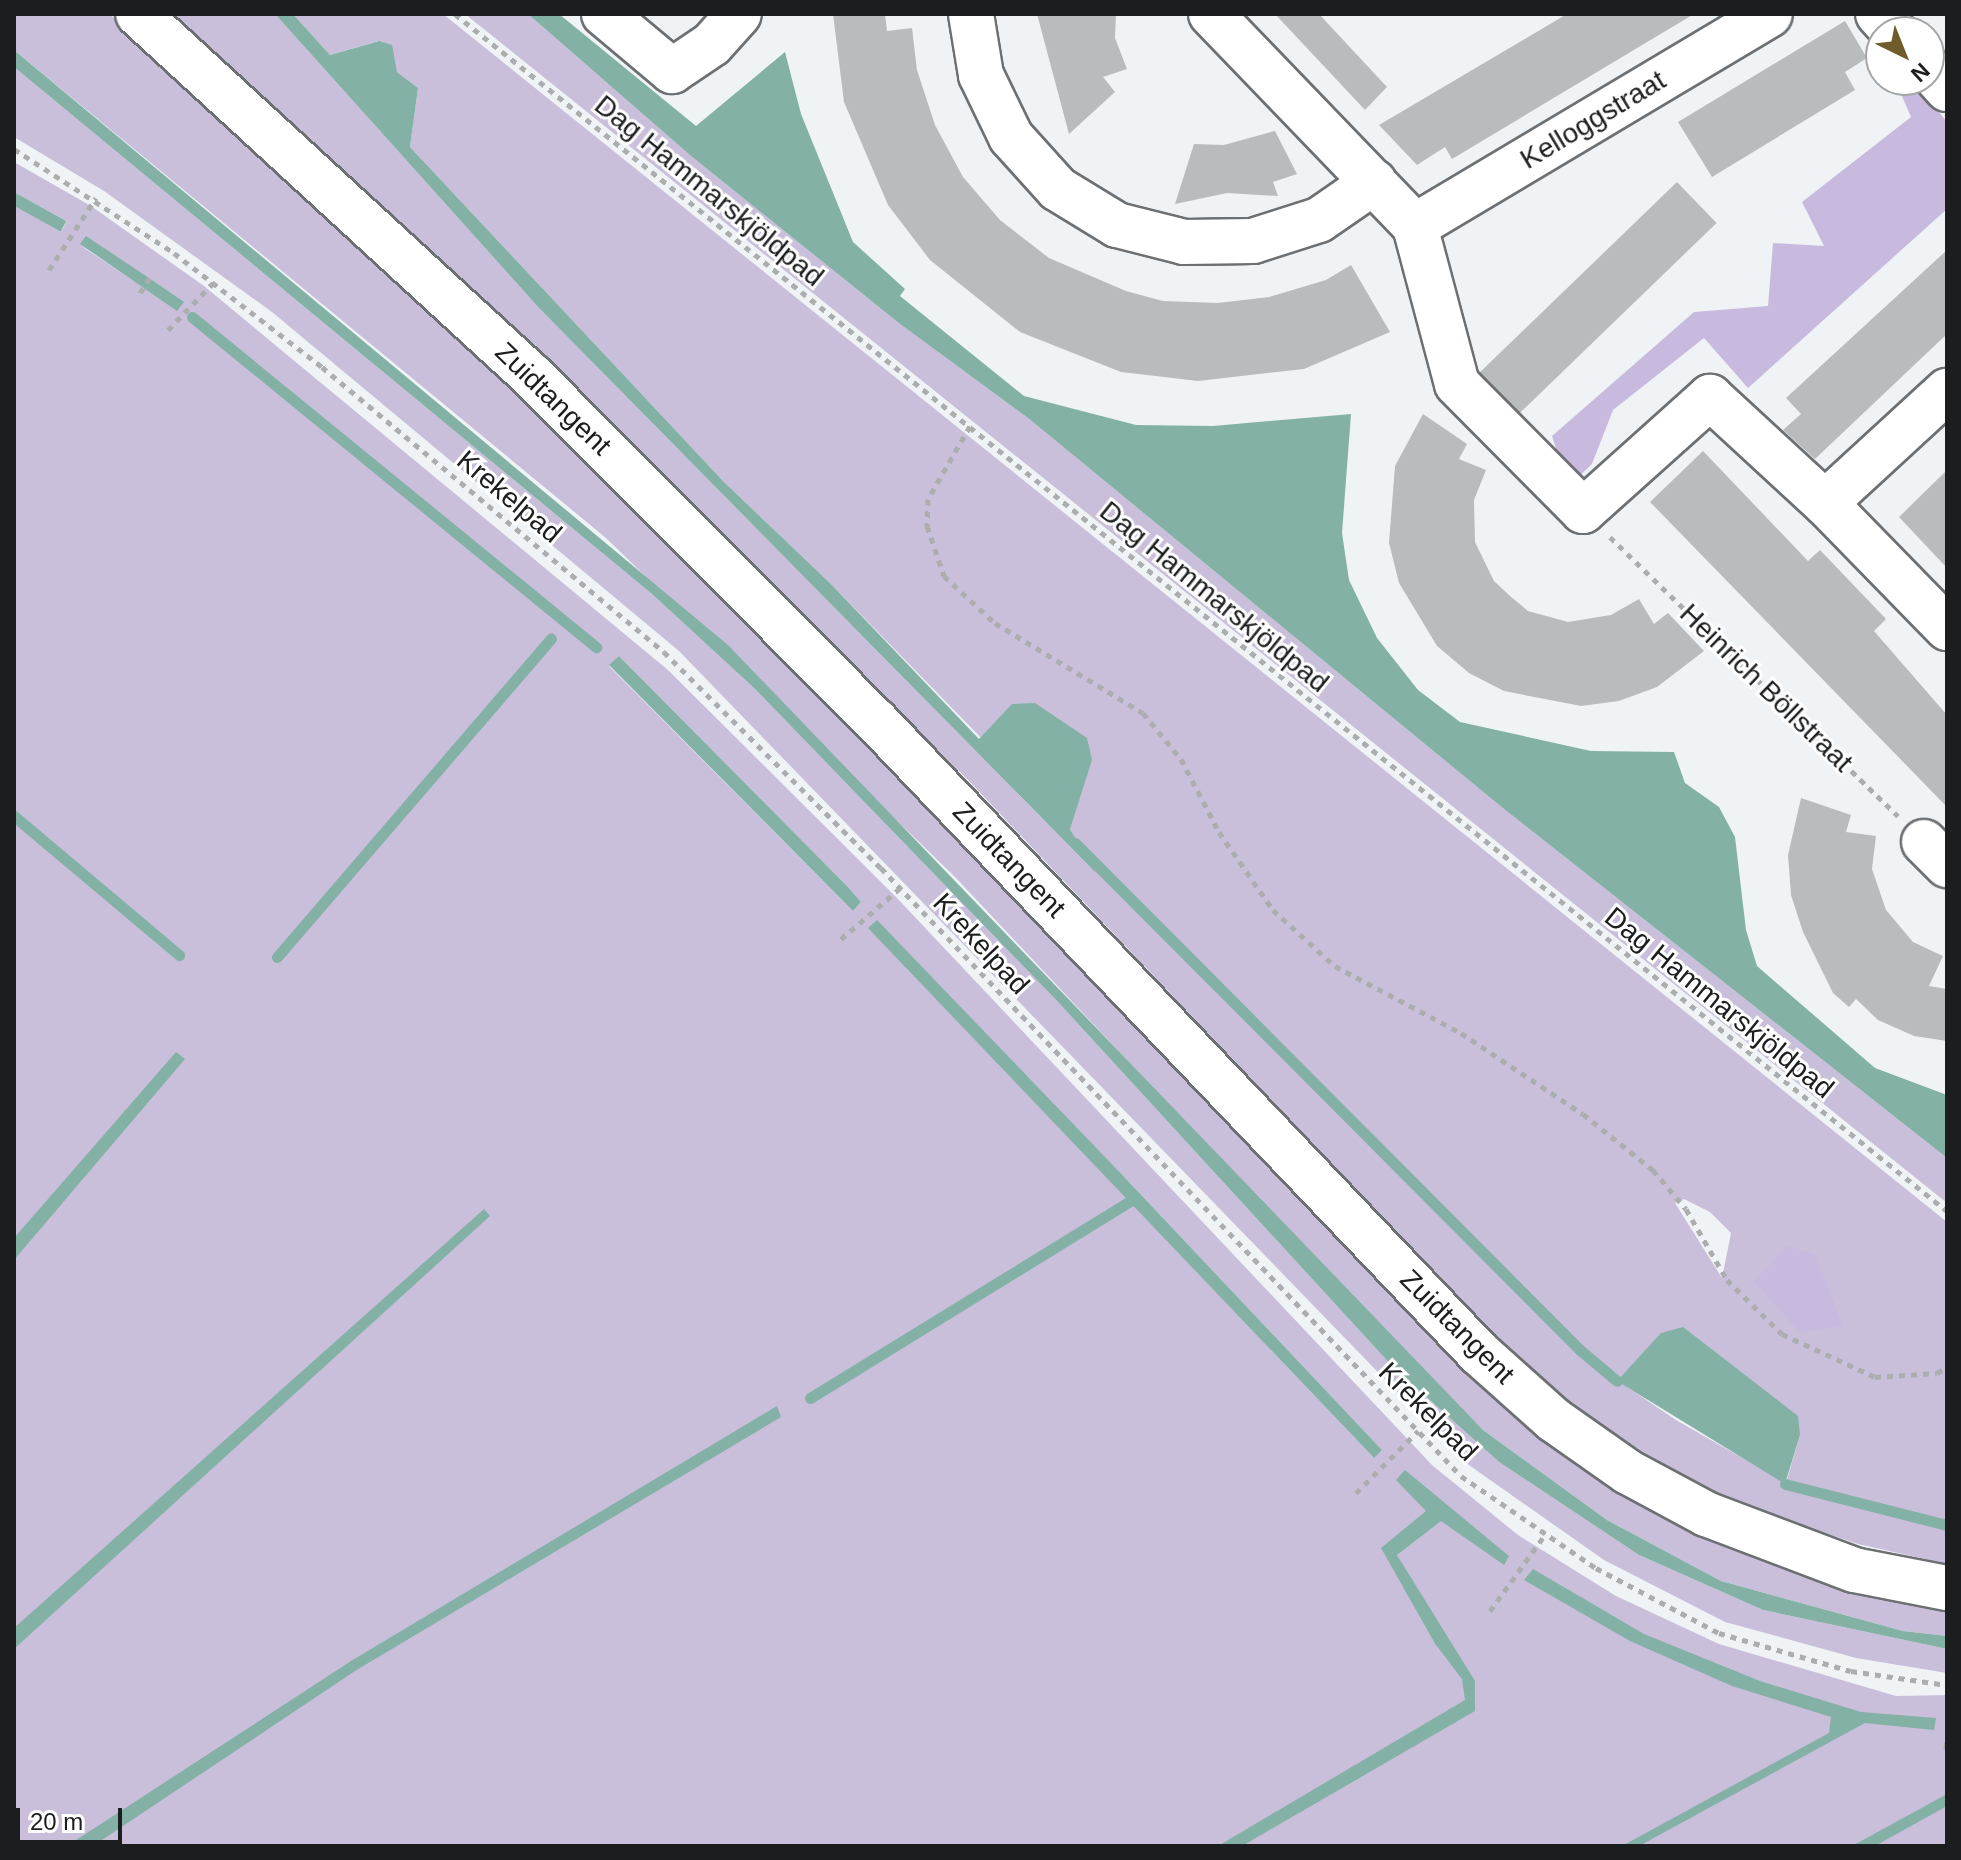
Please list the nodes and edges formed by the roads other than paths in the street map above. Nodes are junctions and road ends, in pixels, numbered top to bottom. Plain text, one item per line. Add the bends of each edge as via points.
1 (138, 14) edge
2 (604, 14) edge
3 (739, 14) edge
4 (971, 14) edge
5 (1211, 14) edge
6 (1770, 14) edge
7 (1374, 182) junction
8 (1415, 226) junction
9 (1947, 391) edge
10 (1825, 503) junction
11 (1947, 628) edge
12 (1947, 1588) edge

1 - 12 street, Zuidtangent via 532,376 876,721 1479,1353 1554,1420 1628,1472 1706,1514 1854,1570
2 - 3 street via 672,71 712,44
4 - 7 street via 981,75 1011,137 1058,189 1117,225 1184,242 1253,241 1319,220
5 - 7 street
6 - 8 street, Kelloggstraat
7 - 8 street
8 - 10 street via 1457,384 1583,511 1710,397
9 - 10 street
10 - 11 street

